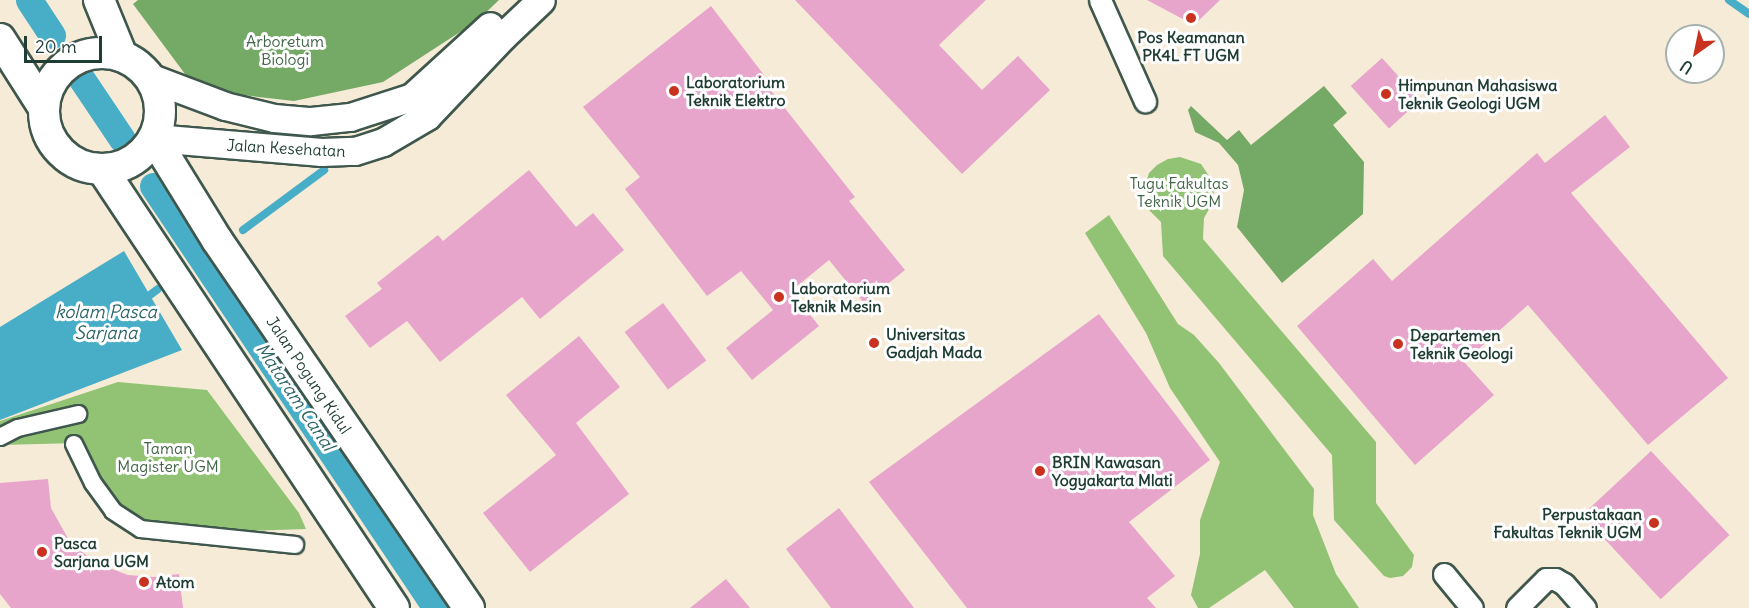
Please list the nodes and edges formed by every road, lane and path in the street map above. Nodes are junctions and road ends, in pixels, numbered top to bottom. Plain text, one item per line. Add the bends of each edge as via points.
1 (515, 0) edge
2 (541, 0) edge
3 (1083, 0) edge
4 (102, 1) edge
5 (1102, 5) edge
6 (0, 39) edge
7 (122, 56) junction
8 (151, 78) junction
9 (1145, 101) dead end
10 (419, 107) junction
11 (44, 108) junction
12 (149, 145) junction
13 (110, 168) junction
14 (78, 414) dead end
15 (0, 437) edge
16 (74, 444) dead end
17 (295, 545) dead end
18 (1444, 574) dead end
19 (394, 608) edge
20 (469, 608) edge
21 (1472, 608) edge
22 (1517, 608) edge
23 (1585, 608) edge

1 - 10 street, Jalan Kesehatan
2 - 10 street, Jalan Kesehatan
3 - 5 street
4 - 7 main road
5 - 9 street
6 - 11 main road
7 - 8 main road
7 - 11 main road via 105,52 86,54 70,62 56,74 47,90
8 - 10 street, Jalan Kesehatan via 225,106 274,118 311,121
8 - 12 main road via 161,108 160,123
10 - 12 street, Jalan Kesehatan via 383,142 355,151
11 - 13 main road via 46,126 67,157 84,166
12 - 13 main road
12 - 20 main road, Jalan Pogung Kidul
13 - 19 main road
14 - 15 street via 18,428
16 - 17 street via 93,483 113,511 141,530
18 - 21 street
22 - 23 street via 1546,579 1564,584

